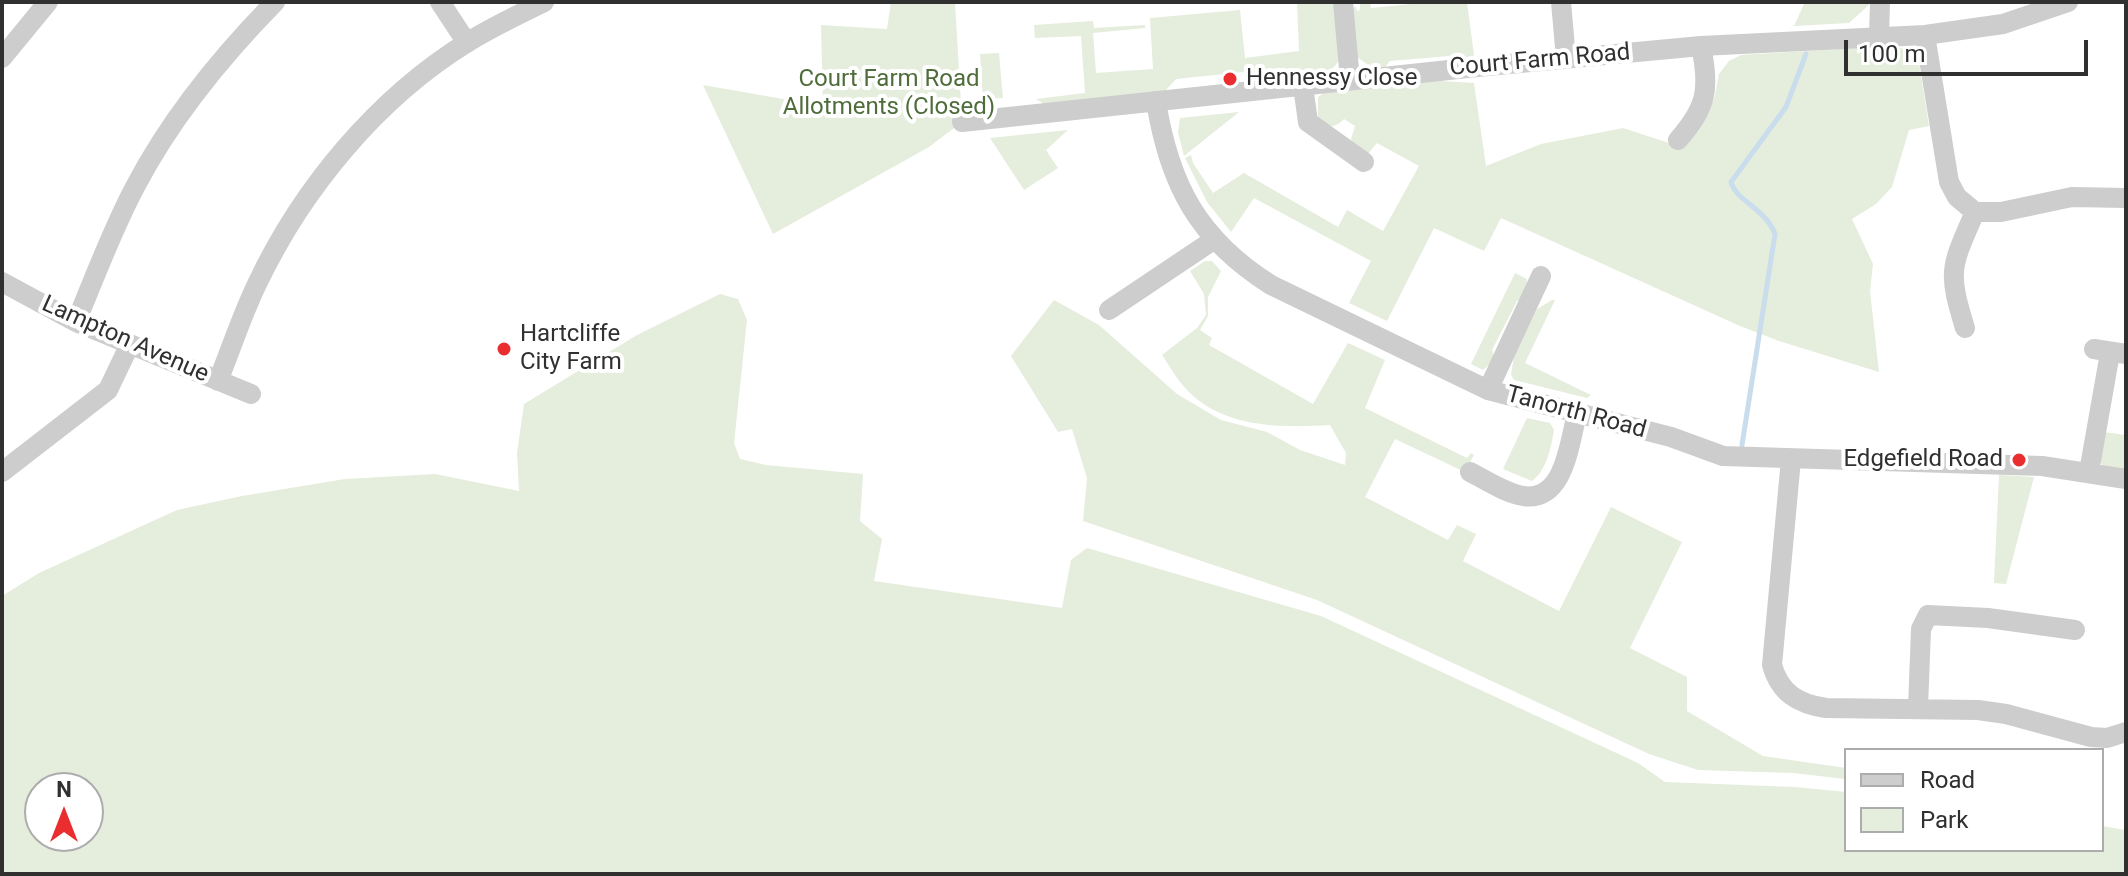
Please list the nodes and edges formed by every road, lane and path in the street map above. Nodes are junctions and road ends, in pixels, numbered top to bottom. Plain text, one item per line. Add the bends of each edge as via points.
1 (48, 2) edge
2 (275, 2) edge
3 (440, 2) edge
4 (544, 2) edge
5 (1343, 2) edge
6 (1561, 2) edge
7 (1880, 2) edge
8 (2068, 2) edge
9 (1925, 35) junction
10 (1879, 37) junction
11 (467, 43) junction
12 (1701, 46) junction
13 (2, 58) edge
14 (1566, 59) junction
15 (1350, 80) junction
16 (1303, 86) junction
17 (1156, 101) junction
18 (962, 122) dead end
19 (1678, 140) dead end
20 (1364, 162) dead end
21 (2126, 198) edge
22 (1975, 212) junction
23 (1215, 239) junction
24 (1541, 276) dead end
25 (2, 282) edge
26 (1109, 310) dead end
27 (76, 322) junction
28 (1965, 328) dead end
29 (130, 344) junction
30 (2110, 352) edge
31 (218, 381) junction
32 (1488, 390) junction
33 (251, 394) dead end
34 (1577, 414) junction
35 (1791, 459) junction
36 (2, 472) edge
37 (1470, 472) dead end
38 (2089, 472) junction
39 (2126, 479) edge
40 (2075, 630) dead end
41 (1918, 708) junction
42 (2126, 732) edge

1 - 13 street
2 - 27 street via 235,43 148,164
3 - 11 street
4 - 11 street
5 - 15 street
6 - 14 street
7 - 10 street
8 - 9 street, Court Farm Road via 2003,24
9 - 10 street, Court Farm Road
9 - 22 street via 1949,182
10 - 12 street, Court Farm Road
11 - 31 street via 392,100 341,154 299,210 257,284
12 - 14 street, Court Farm Road
12 - 19 street via 1705,91 1698,118
14 - 15 street, Court Farm Road
15 - 16 street, Court Farm Road
16 - 17 street, Court Farm Road
16 - 20 street via 1308,122
17 - 18 street, Court Farm Road
17 - 23 street, Tanorth Road via 1171,172
21 - 22 street via 2072,197
22 - 28 street via 1952,273
23 - 26 street
23 - 32 street, Tanorth Road via 1240,265 1271,285
24 - 32 street
25 - 27 street, Lampton Avenue
27 - 29 street, Lampton Avenue
29 - 31 street, Lampton Avenue
29 - 36 street via 108,390
30 - 38 street
31 - 33 street, Lampton Avenue
32 - 34 street, Tanorth Road
34 - 35 street, Tanorth Road via 1723,456
34 - 37 street via 1551,490 1524,496
35 - 38 street, Tanorth Road
35 - 41 street via 1772,654 1776,678 1790,696 1809,706
38 - 39 street, Tanorth Road
40 - 41 street via 1928,615 1921,629
41 - 42 street via 2006,714 2091,737

